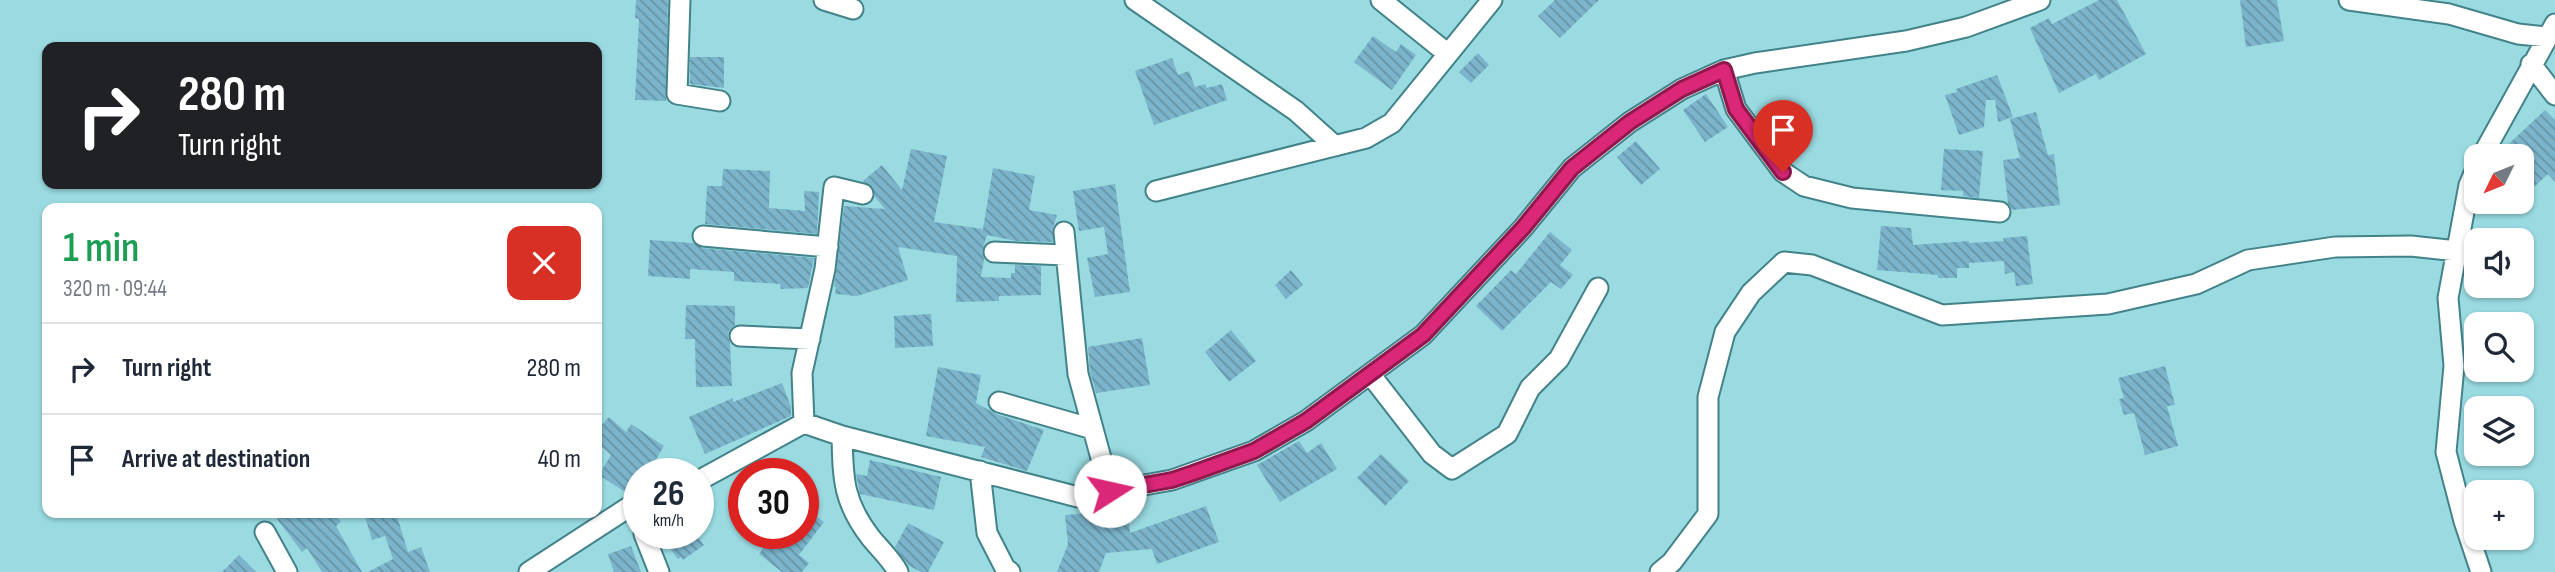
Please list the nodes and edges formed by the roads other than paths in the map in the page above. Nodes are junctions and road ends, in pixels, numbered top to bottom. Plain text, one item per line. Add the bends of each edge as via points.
1 (680, 0) edge
2 (824, 0) edge
3 (1135, 0) edge
4 (1381, 0) edge
5 (1492, 0) edge
6 (2040, 0) edge
7 (2349, 0) edge
8 (853, 9) dead end
9 (2551, 30) edge
10 (1448, 54) junction
11 (2530, 64) junction
12 (1724, 70) junction
13 (2555, 95) edge
14 (720, 100) dead end
15 (2488, 144) edge
16 (1335, 146) junction
17 (1156, 191) dead end
18 (863, 194) dead end
19 (2000, 212) dead end
20 (2464, 212) edge
21 (1064, 232) dead end
22 (703, 236) dead end
23 (828, 247) junction
24 (2457, 251) junction
25 (994, 252) dead end
26 (1066, 255) junction
27 (1598, 288) dead end
28 (740, 336) dead end
29 (810, 339) junction
30 (1370, 374) junction
31 (999, 402) dead end
32 (804, 423) junction
33 (1093, 429) junction
34 (842, 436) junction
35 (980, 471) junction
36 (714, 472) edge
37 (1110, 491) junction
38 (623, 518) edge
39 (265, 531) dead end
40 (650, 549) edge
41 (287, 572) edge
42 (529, 572) edge
43 (659, 572) edge
44 (898, 572) edge
45 (1010, 572) edge
46 (1660, 572) edge
47 (2482, 572) edge

1 - 14 street via 677,94
2 - 8 street
3 - 16 street via 1296,111
4 - 10 street
5 - 10 street
6 - 12 street via 1966,27 1906,41
7 - 9 street via 2449,14 2518,34
9 - 11 street
10 - 16 street via 1392,123 1366,138
11 - 13 street
11 - 15 street
12 - 19 street via 1736,109 1783,172 1804,186 1852,198
12 - 30 street via 1682,89 1630,122 1572,168 1423,335
16 - 17 street
18 - 23 street via 834,187
20 - 24 street
21 - 26 street
22 - 23 street
23 - 29 street
24 - 46 street via 2335,247 2248,260 2196,284 2108,304 1942,315 1812,265 1784,262 1751,293 1725,332 1708,397 1708,514
24 - 47 street via 2448,298 2454,366 2446,452
25 - 26 street
26 - 33 street via 1078,374
27 - 30 street via 1559,359 1530,388 1507,434 1452,469 1432,454
28 - 29 street
29 - 32 street via 802,373
30 - 37 street via 1306,421 1254,451 1172,480
31 - 33 street
32 - 34 street
32 - 36 street
33 - 37 street
34 - 35 street
34 - 44 street via 843,482 849,503
35 - 37 street via 1078,497
35 - 45 street via 987,533
38 - 42 street
39 - 41 street
40 - 43 street

